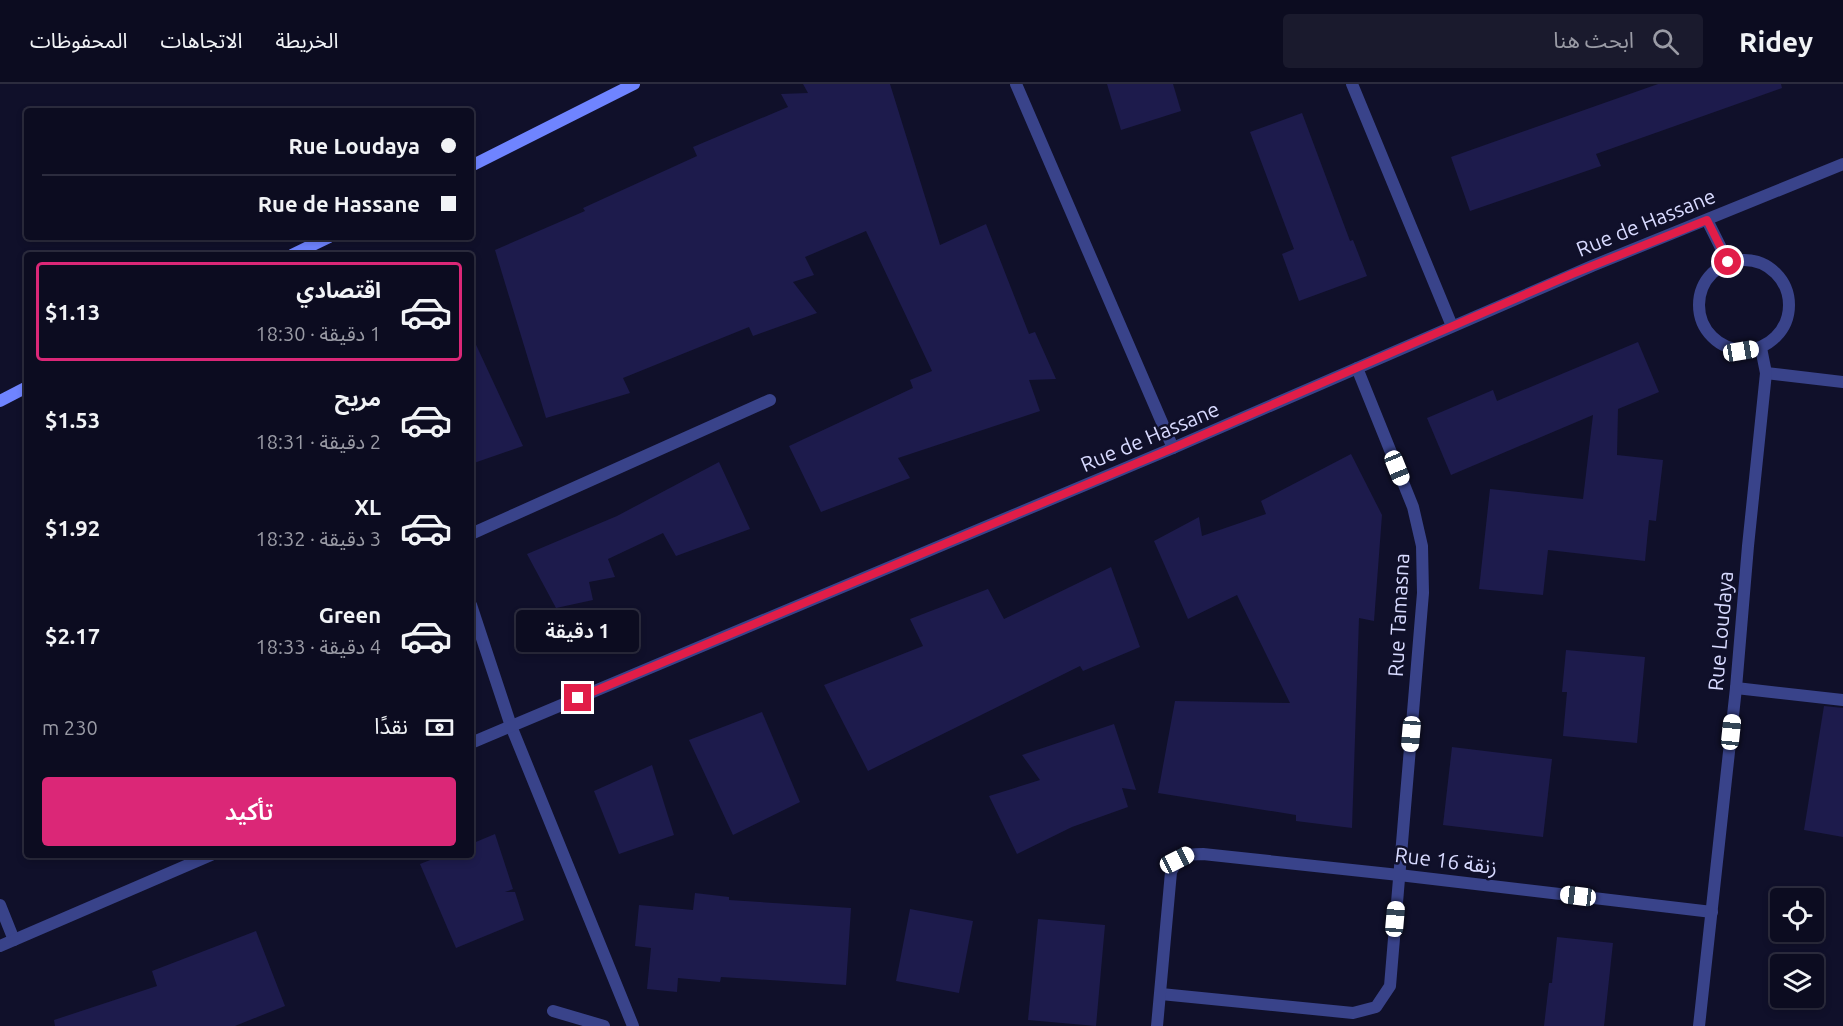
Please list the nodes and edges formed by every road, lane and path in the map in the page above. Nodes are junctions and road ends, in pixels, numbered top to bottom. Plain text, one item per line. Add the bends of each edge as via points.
1 (634, 84) edge
2 (1016, 84) edge
3 (1352, 84) edge
4 (474, 164) edge
5 (1843, 164) edge
6 (1707, 220) junction
7 (322, 240) edge
8 (298, 252) edge
9 (1728, 262) junction
10 (1452, 326) junction
11 (1761, 348) junction
12 (1358, 368) junction
13 (1766, 373) junction
14 (1843, 382) edge
15 (24, 389) edge
16 (770, 400) dead end
17 (0, 401) edge
18 (1173, 448) junction
19 (474, 533) edge
20 (474, 614) edge
21 (1736, 688) junction
22 (1843, 700) edge
23 (511, 726) junction
24 (474, 742) edge
25 (204, 858) edge
26 (1399, 874) junction
27 (0, 905) edge
28 (1712, 912) junction
29 (14, 940) junction
30 (0, 946) edge
31 (1161, 994) junction
32 (553, 1011) dead end
33 (604, 1026) edge
34 (633, 1026) edge
35 (1157, 1026) edge
36 (1699, 1026) edge

1 - 4 main road
2 - 18 street
3 - 10 street
5 - 6 street, Rue de Hassane
6 - 9 street
6 - 10 street, Rue de Hassane
7 - 8 main road
9 - 11 street via 1748,259 1767,266 1783,280 1790,298 1788,319 1778,337
9 - 11 street via 1710,274 1700,291 1698,312 1706,331 1721,345 1741,351
10 - 12 street, Rue de Hassane
11 - 13 street, Rue Loudaya
12 - 18 street, Rue de Hassane
12 - 26 street, Rue Tamasna via 1413,507 1422,546 1423,592
13 - 14 street
13 - 21 street, Rue Loudaya
15 - 17 main road
16 - 19 street
18 - 23 street, Rue de Hassane
20 - 23 street
21 - 22 street
21 - 28 street, Rue Loudaya
23 - 24 street, Rue de Hassane
23 - 34 street
25 - 29 street
26 - 28 street, Rue 16 زنقة
26 - 31 street, Rue Tamasna via 1390,986 1376,1007 1353,1013
26 - 31 street, Rue 16 زنقة via 1203,854 1189,854 1177,860 1171,872
27 - 29 street
28 - 36 street, Rue Loudaya
29 - 30 street
31 - 35 street
32 - 33 street

